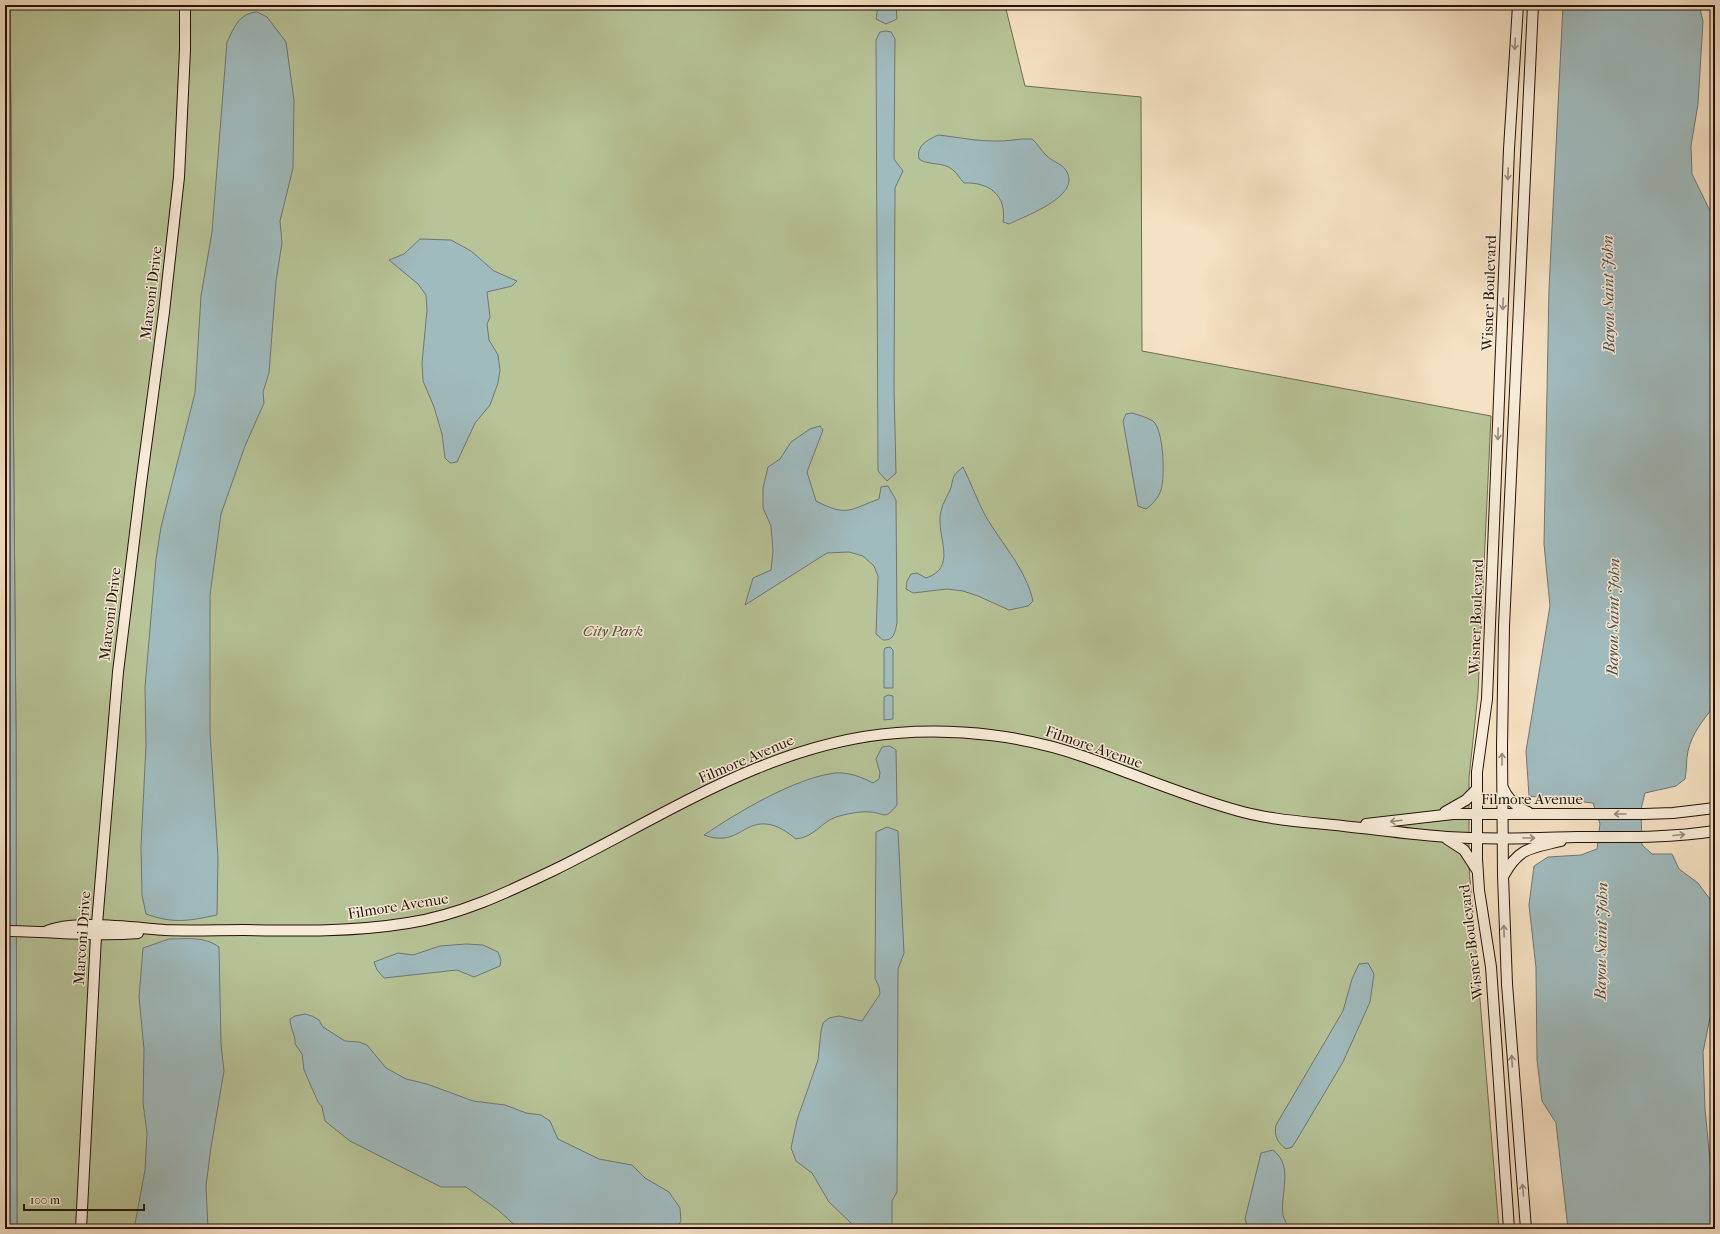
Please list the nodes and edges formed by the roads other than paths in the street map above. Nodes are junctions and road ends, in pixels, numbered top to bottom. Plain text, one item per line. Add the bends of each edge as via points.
1 (185, 5) edge
2 (1518, 5) edge
3 (1533, 5) edge
4 (1502, 785) junction
5 (1477, 789) junction
6 (1715, 808) edge
7 (1502, 813) junction
8 (1532, 813) junction
9 (1477, 814) junction
10 (1438, 816) junction
11 (1348, 826) junction
12 (1715, 831) edge
13 (1444, 837) junction
14 (1502, 837) junction
15 (1577, 837) junction
16 (1477, 838) junction
17 (1478, 870) junction
18 (1503, 876) junction
19 (5, 931) edge
20 (97, 931) junction
21 (81, 1229) edge
22 (1509, 1229) edge
23 (1526, 1229) edge

1 - 20 street, Marconi Drive via 180,177 118,672
2 -> 5 street, Wisner Boulevard via 1509,149 1487,699
4 -> 3 street, Wisner Boulevard via 1504,626
4 - 7 street, Wisner Boulevard
4 - 8 street via 1505,793 1518,807
5 - 9 street, Wisner Boulevard
5 - 10 street via 1462,803
6 -> 8 street, Filmore Avenue via 1644,814
7 - 8 street, Filmore Avenue
7 - 9 street, Filmore Avenue
7 - 14 street, Wisner Boulevard
9 - 10 street, Filmore Avenue
9 - 16 street, Wisner Boulevard
10 -> 11 street, Filmore Avenue
11 - 13 street, Filmore Avenue
11 - 20 street, Filmore Avenue via 1257,816 1172,790 1083,756 1017,739 958,732 898,733 811,748 739,775 506,893 451,914 388,926 339,931
15 -> 12 street, Filmore Avenue via 1673,836
13 - 16 street, Filmore Avenue
13 - 17 street via 1462,848
14 -> 15 street, Filmore Avenue
14 - 16 street, Filmore Avenue
14 - 18 street, Wisner Boulevard
15 - 18 street via 1518,854
16 - 17 street, Wisner Boulevard
17 - 22 street, Wisner Boulevard via 1491,967
23 -> 18 street, Wisner Boulevard via 1507,984
19 - 20 street, Filmore Avenue via 54,934
20 - 21 street, Marconi Drive

